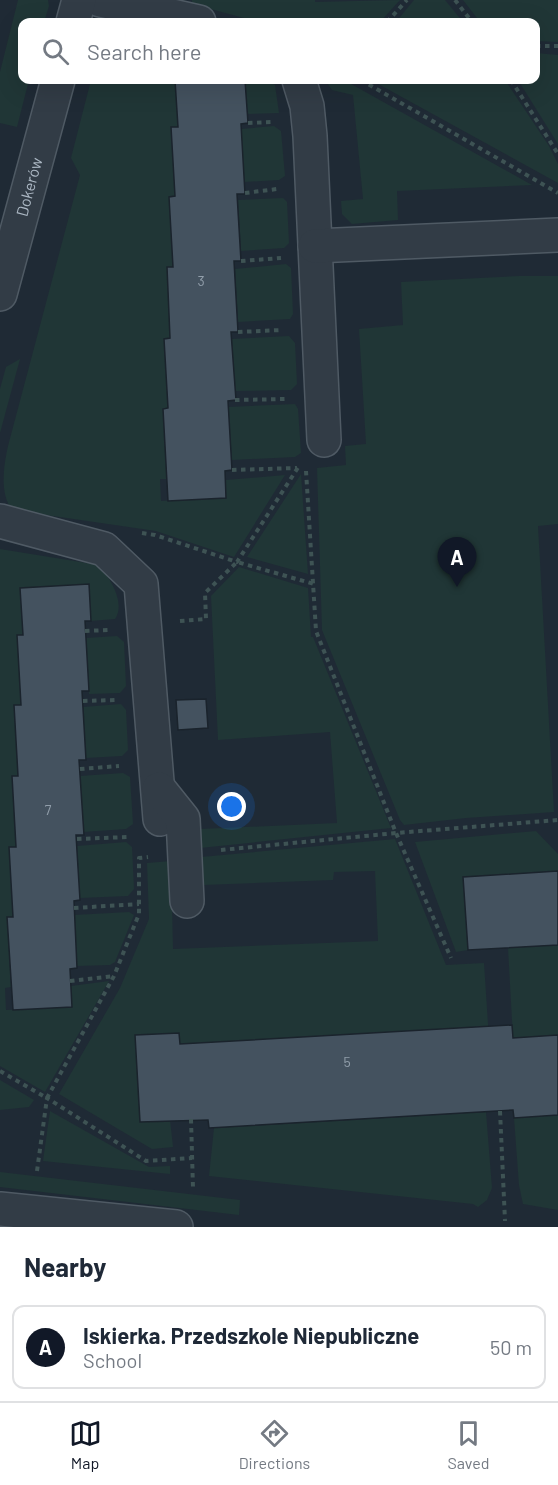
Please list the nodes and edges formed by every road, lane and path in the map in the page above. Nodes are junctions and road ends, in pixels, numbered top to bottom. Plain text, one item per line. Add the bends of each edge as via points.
1 (79, 0) edge
2 (100, 0) edge
3 (408, 0) edge
4 (455, 0) edge
5 (74, 18) edge
6 (184, 18) edge
7 (391, 18) edge
8 (469, 18) edge
9 (540, 46) edge
10 (558, 46) edge
11 (57, 84) edge
12 (300, 84) edge
13 (368, 84) edge
14 (514, 84) edge
15 (276, 122) dead end
16 (248, 123) dead end
17 (558, 154) edge
18 (279, 188) dead end
19 (558, 193) edge
20 (245, 194) dead end
21 (558, 235) edge
22 (315, 246) junction
23 (283, 258) dead end
24 (241, 261) dead end
25 (0, 294) edge
26 (288, 330) dead end
27 (238, 332) dead end
28 (291, 399) dead end
29 (235, 400) dead end
30 (310, 456) junction
31 (297, 468) junction
32 (232, 470) dead end
33 (0, 521) edge
34 (133, 532) dead end
35 (237, 562) junction
36 (314, 584) junction
37 (205, 593) dead end
38 (118, 700) dead end
39 (83, 701) dead end
40 (124, 766) dead end
41 (80, 769) dead end
42 (152, 815) junction
43 (558, 820) edge
44 (396, 833) junction
45 (77, 839) dead end
46 (185, 853) junction
47 (188, 901) dead end
48 (139, 904) junction
49 (74, 909) dead end
50 (451, 958) dead end
51 (114, 976) junction
52 (70, 981) dead end
53 (0, 1071) edge
54 (47, 1098) junction
55 (500, 1111) dead end
56 (191, 1119) dead end
57 (192, 1158) junction
58 (37, 1171) dead end
59 (193, 1188) dead end
60 (0, 1209) edge
61 (57, 1221) edge
62 (505, 1221) dead end
63 (176, 1227) edge

1 - 5 street
2 - 6 street
3 - 7 path
4 - 8 path
9 - 10 path
11 - 25 street, Dokerów
12 - 22 street via 307,106
13 - 19 path
14 - 17 path
15 - 16 path
18 - 20 path
21 - 22 street
22 - 30 street
23 - 24 path
26 - 27 path
28 - 29 path
30 - 31 path
30 - 36 path
31 - 32 path
31 - 35 path
33 - 42 street via 104,549 141,584
34 - 35 path via 155,535
35 - 36 path
35 - 37 path
36 - 44 path via 316,631
38 - 39 path
40 - 41 path
42 - 45 path
42 - 46 street via 183,819
43 - 44 path
44 - 46 path
44 - 50 path
46 - 47 street
46 - 48 path via 139,858
48 - 49 path
48 - 51 path via 139,914
51 - 52 path
51 - 54 path
53 - 54 path
54 - 57 path via 146,1161
54 - 58 path
55 - 62 path
56 - 57 path
57 - 59 path
60 - 61 street
61 - 63 street

